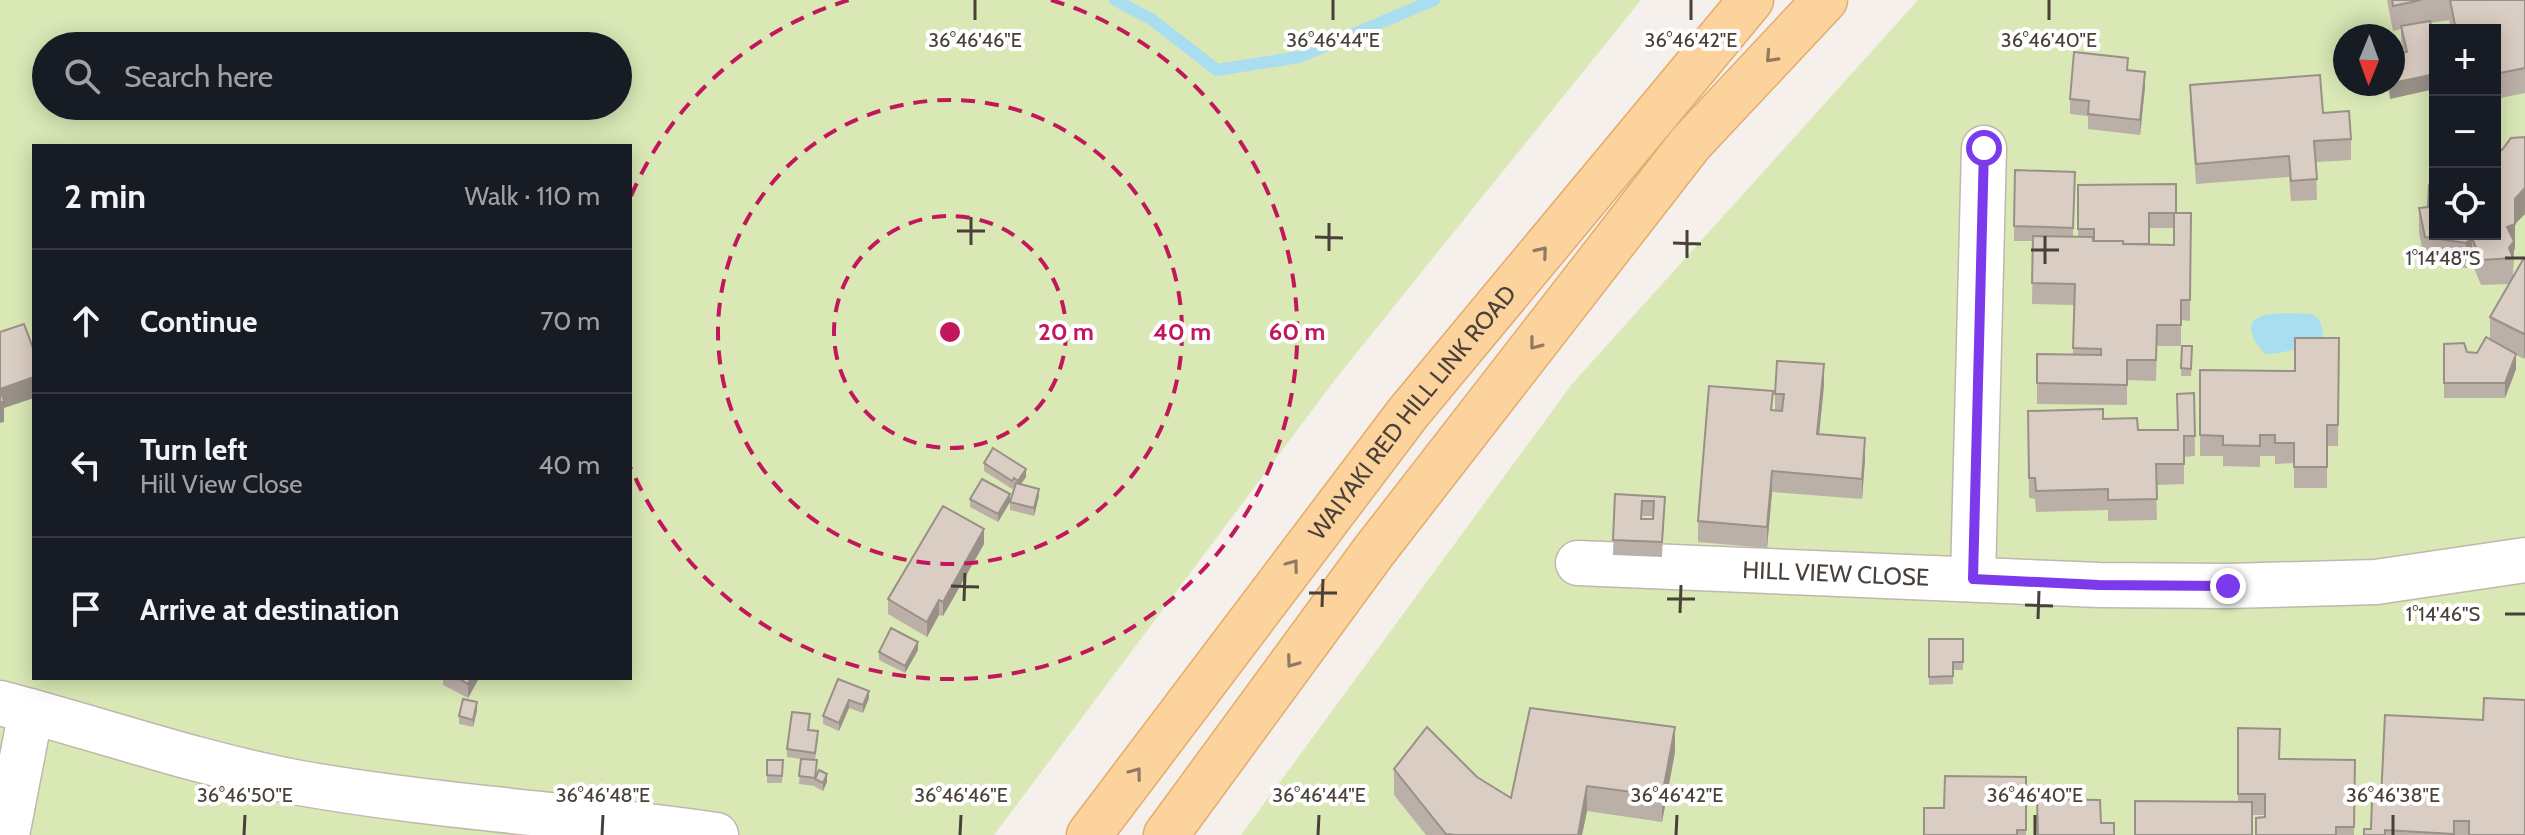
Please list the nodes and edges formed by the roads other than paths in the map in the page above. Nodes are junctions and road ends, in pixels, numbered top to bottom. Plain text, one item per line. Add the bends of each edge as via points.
1 (1751, 0) edge
2 (1825, 0) edge
3 (1984, 148) dead end
4 (2525, 560) edge
5 (1578, 563) dead end
6 (1973, 579) junction
7 (15, 707) edge
8 (704, 834) edge
9 (7, 835) edge
10 (1089, 835) edge
11 (1166, 835) edge

10 -> 1 main road, WAIYAKI RED HILL LINK ROAD via 1408,413
2 -> 11 main road via 1690,144 1374,551
3 - 6 street
4 - 6 street, HILL VIEW CLOSE via 2376,582 2128,586
5 - 6 street, HILL VIEW CLOSE
7 - 8 street via 300,783
7 - 9 street

